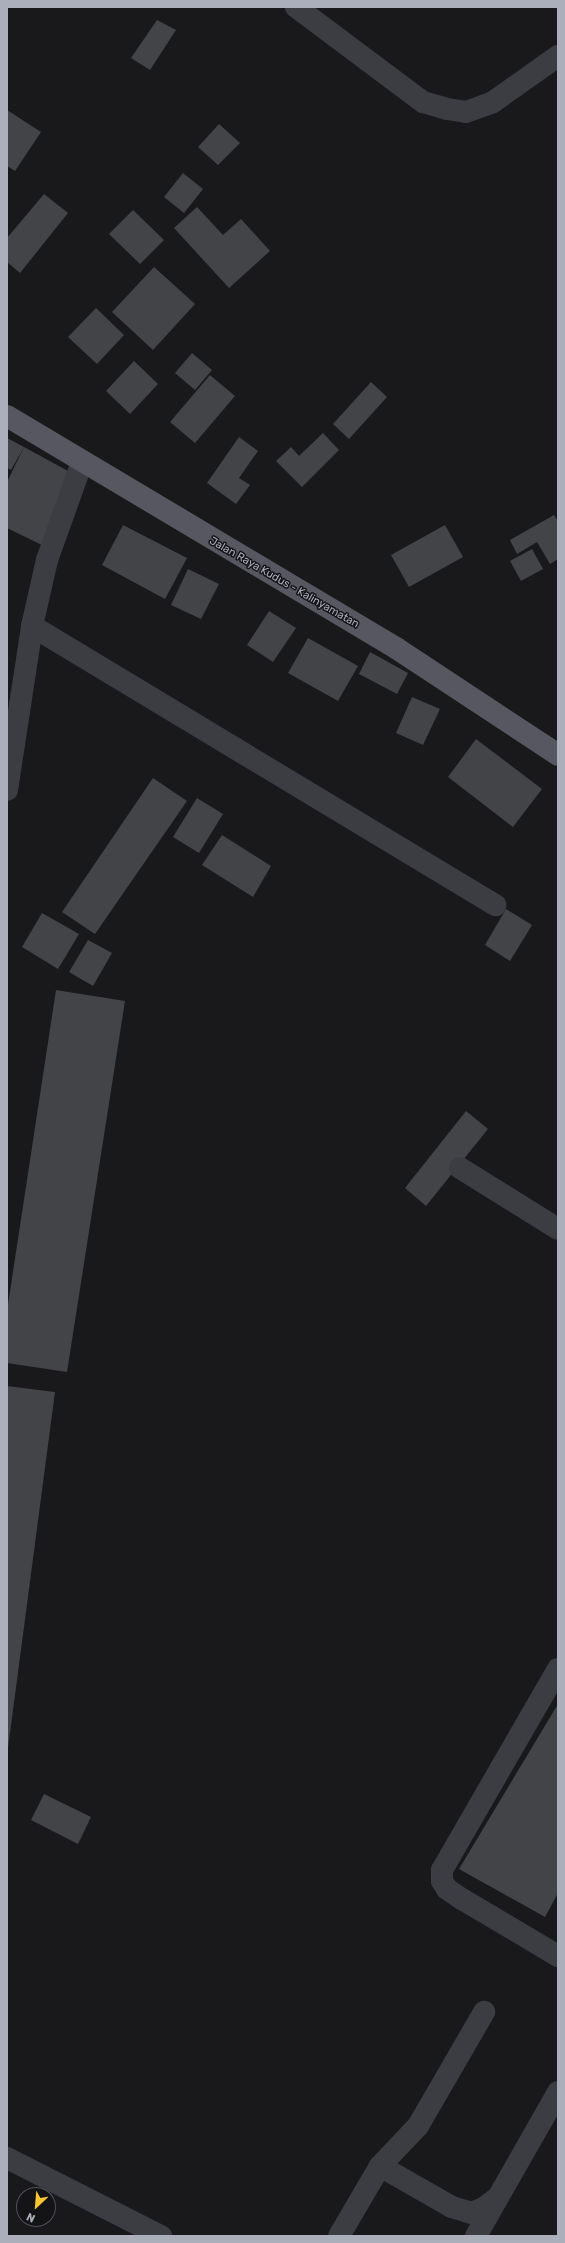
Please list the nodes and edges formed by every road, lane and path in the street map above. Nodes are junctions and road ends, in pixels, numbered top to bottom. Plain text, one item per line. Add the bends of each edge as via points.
1 (296, 7) edge
2 (558, 56) edge
3 (7, 416) edge
4 (82, 462) junction
5 (32, 626) junction
6 (16, 664) edge
7 (10, 743) edge
8 (558, 755) edge
9 (7, 790) edge
10 (495, 905) dead end
11 (460, 1168) dead end
12 (558, 1229) edge
13 (558, 1669) edge
14 (558, 1956) edge
15 (484, 2012) dead end
16 (558, 2092) edge
17 (7, 2158) edge
18 (380, 2166) junction
19 (496, 2198) junction
20 (161, 2236) edge
21 (339, 2236) edge
22 (476, 2236) edge

1 - 2 street via 424,102 447,109 466,112 493,102
3 - 4 main road, Jalan Raya Kudus - Kalinyamatan
4 - 5 street via 48,560
4 - 8 main road, Jalan Raya Kudus - Kalinyamatan via 396,648
5 - 6 street
5 - 10 street
6 - 7 street
7 - 9 street
11 - 12 street
13 - 14 street via 442,1870 442,1881 447,1889 462,1899
15 - 18 street via 418,2126
16 - 19 street
17 - 20 street
18 - 19 street via 452,2207 472,2213 484,2208
18 - 21 street
19 - 22 street

